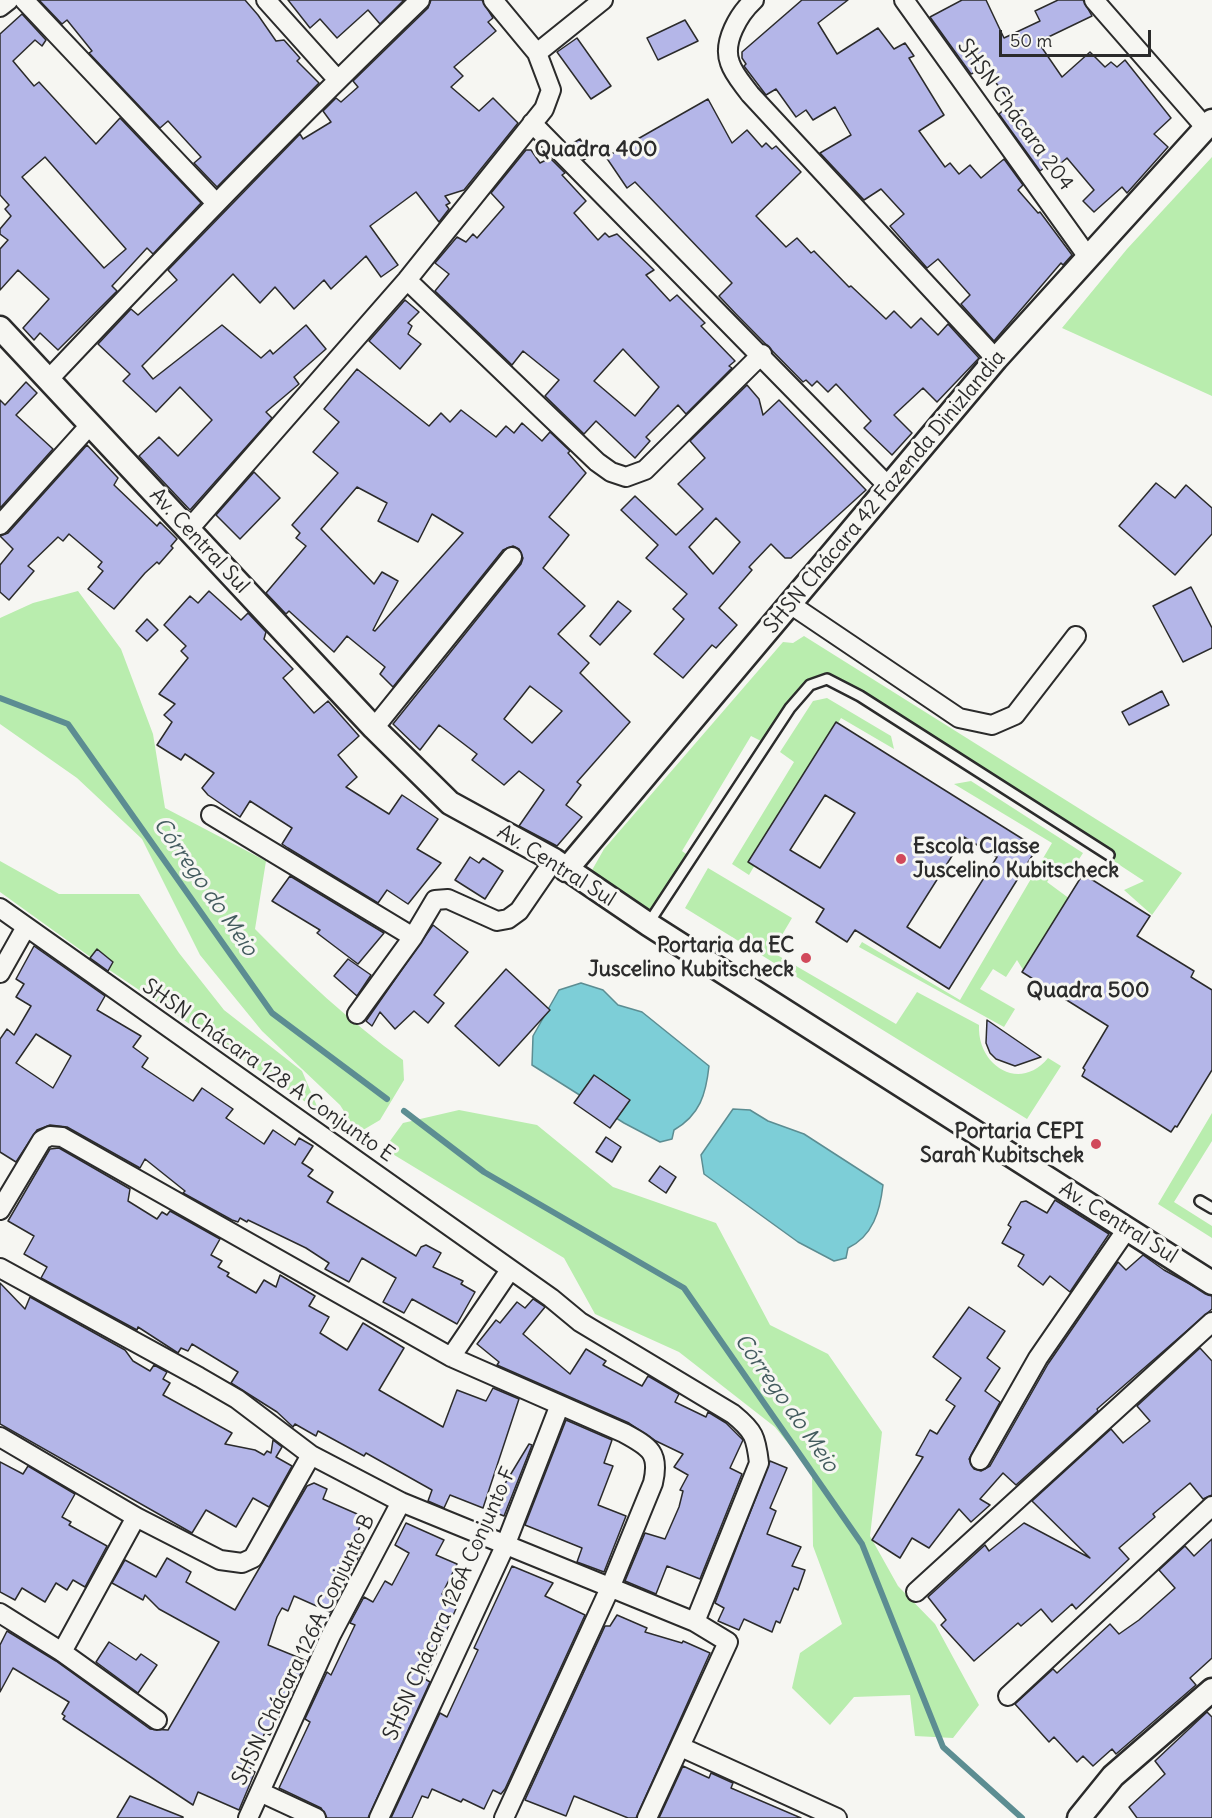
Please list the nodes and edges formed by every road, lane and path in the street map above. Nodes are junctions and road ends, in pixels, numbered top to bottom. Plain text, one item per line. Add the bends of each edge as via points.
1 (9, 0) edge
2 (24, 0) edge
3 (266, 0) edge
4 (420, 0) edge
5 (493, 0) edge
6 (603, 0) edge
7 (754, 0) edge
8 (904, 0) edge
9 (1094, 0) edge
10 (0, 7) edge
11 (537, 53) junction
12 (337, 79) junction
13 (532, 123) junction
14 (1209, 124) edge
15 (216, 203) junction
16 (1088, 257) junction
17 (407, 280) junction
18 (0, 328) edge
19 (762, 354) junction
20 (996, 359) junction
21 (48, 380) junction
22 (90, 425) junction
23 (888, 486) junction
24 (0, 525) edge
25 (189, 529) junction
26 (512, 557) dead end
27 (790, 604) junction
28 (1076, 636) dead end
29 (374, 728) junction
30 (211, 815) dead end
31 (1109, 855) dead end
32 (560, 865) junction
33 (0, 908) edge
34 (648, 924) junction
35 (26, 927) junction
36 (413, 937) junction
37 (0, 973) edge
38 (357, 1014) dead end
39 (1200, 1201) dead end
40 (1212, 1209) edge
41 (0, 1210) edge
42 (1127, 1229) junction
43 (0, 1268) edge
44 (510, 1270) junction
45 (1212, 1283) edge
46 (1212, 1322) edge
47 (451, 1358) junction
48 (559, 1407) junction
49 (0, 1437) edge
50 (311, 1455) junction
51 (980, 1460) dead end
52 (401, 1502) junction
53 (1212, 1506) edge
54 (136, 1517) junction
55 (505, 1546) junction
56 (610, 1588) junction
57 (916, 1592) dead end
58 (0, 1613) edge
59 (695, 1622) junction
60 (62, 1652) junction
61 (1212, 1690) edge
62 (1008, 1696) dead end
63 (157, 1720) dead end
64 (681, 1747) junction
65 (260, 1792) junction
66 (1080, 1817) edge
67 (248, 1818) edge
68 (316, 1818) edge
69 (379, 1818) edge
70 (504, 1818) edge
71 (647, 1818) edge
72 (837, 1818) edge

1 - 10 street
2 - 15 street
3 - 12 street
4 - 12 street
5 - 11 street
6 - 11 street
7 - 20 street via 733,29 729,61 735,73 750,94
8 - 16 street, SHSN Chácara 204
9 - 14 street
11 - 13 street via 551,90
12 - 15 street
13 - 17 street
13 - 19 street
14 - 16 street, SHSN Chácara 42 Fazenda Dinizlandia
15 - 21 street
16 - 20 street, SHSN Chácara 42 Fazenda Dinizlandia
17 - 19 street via 597,462 626,477 645,470
17 - 25 street
18 - 21 street, Av. Central Sul
19 - 23 street
20 - 23 street, SHSN Chácara 42 Fazenda Dinizlandia
21 - 22 street, Av. Central Sul
22 - 24 street
22 - 25 street, Av. Central Sul
23 - 27 street, SHSN Chácara 42 Fazenda Dinizlandia
25 - 29 street, Av. Central Sul
26 - 29 street
27 - 28 street via 959,718 992,725 1015,715
27 - 32 street, SHSN Chácara 42 Fazenda Dinizlandia
29 - 32 street, Av. Central Sul via 450,803
30 - 36 street
31 - 34 lane via 860,696 827,679 810,684 790,708
32 - 34 street, Av. Central Sul
32 - 36 street via 508,919 497,921 441,898 435,900
33 - 35 street, SHSN Chácara 128 A Conjunto E
34 - 42 street, Av. Central Sul
35 - 37 street
35 - 44 street, SHSN Chácara 128 A Conjunto E
36 - 38 street
39 - 40 lane
41 - 47 street via 42,1140 62,1137
42 - 45 street, Av. Central Sul
42 - 51 street via 1038,1358
43 - 50 street via 228,1394
44 - 47 street
44 - 59 street, SHSN Chácara 128 A Conjunto E via 580,1322 750,1427 759,1463
46 - 57 street
47 - 48 street
48 - 55 street, SHSN Chácara 126A Conjunto F
48 - 56 street via 645,1444 654,1454 657,1466 653,1483
49 - 54 street
50 - 52 street
50 - 54 street via 253,1558 242,1563 220,1560
52 - 55 street
52 - 65 street, SHSN Chácara 126A Conjunto B via 331,1635
53 - 62 street
54 - 60 street
55 - 56 street
55 - 69 street, SHSN Chácara 126A Conjunto F
56 - 59 street
56 - 70 street
58 - 60 street
59 - 64 street via 728,1642
60 - 63 street
61 - 66 street via 1129,1761
64 - 71 street
64 - 72 street
65 - 67 street, SHSN Chácara 126A Conjunto B
65 - 68 street

